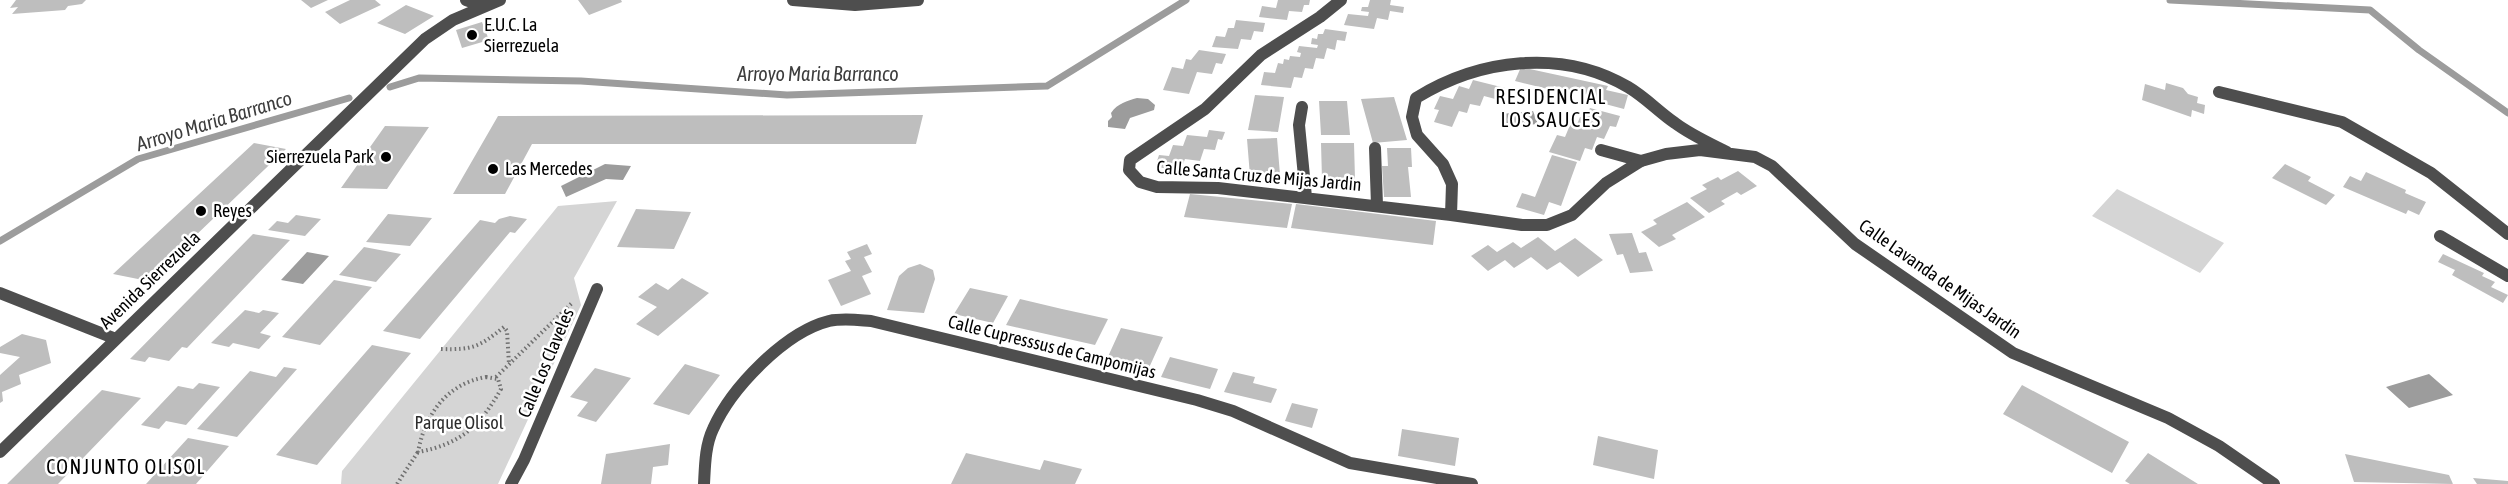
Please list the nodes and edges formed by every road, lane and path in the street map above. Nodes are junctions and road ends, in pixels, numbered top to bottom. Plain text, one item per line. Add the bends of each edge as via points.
1 (466, 0) edge
2 (500, 0) edge
3 (793, 0) edge
4 (918, 0) edge
5 (1341, 0) edge
6 (483, 6) junction
7 (2219, 92) dead end
8 (1302, 106) dead end
9 (1375, 148) dead end
10 (1601, 150) dead end
11 (1727, 152) junction
12 (1641, 161) junction
13 (1306, 197) junction
14 (1377, 205) junction
15 (1451, 215) junction
16 (2508, 234) edge
17 (2440, 236) dead end
18 (2508, 276) edge
19 (597, 289) dead end
20 (0, 293) edge
21 (579, 297) dead end
22 (116, 339) junction
23 (441, 348) dead end
24 (509, 364) junction
25 (495, 378) junction
26 (0, 452) edge
27 (418, 452) junction
28 (397, 484) edge
29 (511, 484) edge
30 (704, 484) edge
31 (1472, 484) edge
32 (2274, 484) edge

1 - 6 street
2 - 6 street, Avenida Sierrezuela
3 - 4 street via 843,5
5 - 13 street, Calle Santa Cruz de Mijas Jardin via 1261,54 1205,108 1130,160 1129,170 1140,182 1157,187 1218,188
6 - 22 street, Avenida Sierrezuela via 425,39
7 - 16 street via 2342,122 2431,173
8 - 13 street via 1299,125
9 - 14 street
10 - 12 street
11 - 12 street, Calle Lavanda de Mijas Jardín via 1700,150
11 - 15 street, Calle Lavanda de Mijas Jardín via 1689,133 1626,86 1602,76 1542,62 1491,65 1430,87 1416,98 1412,117 1417,135 1443,164 1452,184
11 - 32 street, Calle Lavanda de Mijas Jardín via 1755,157 1772,166 1855,244 2013,352 2168,418 2219,446
12 - 15 street, Calle Lavanda de Mijas Jardín via 1606,183 1572,215 1546,225
13 - 14 street, Calle Santa Cruz de Mijas Jardin
14 - 15 street, Calle Santa Cruz de Mijas Jardin
17 - 18 street
19 - 29 street, Calle Los Claveles
20 - 22 street
21 - 24 path
22 - 26 street, Avenida Sierrezuela
23 - 24 path via 468,350 482,345 504,327
24 - 25 path
25 - 27 path via 476,377 446,397 420,435
25 - 27 path via 501,389 472,430 456,442
27 - 28 path
30 - 31 street, Calle Cupresssus de Campomijas via 713,431 728,402 764,362 794,338 828,321 850,319 1197,400 1233,411 1350,463

